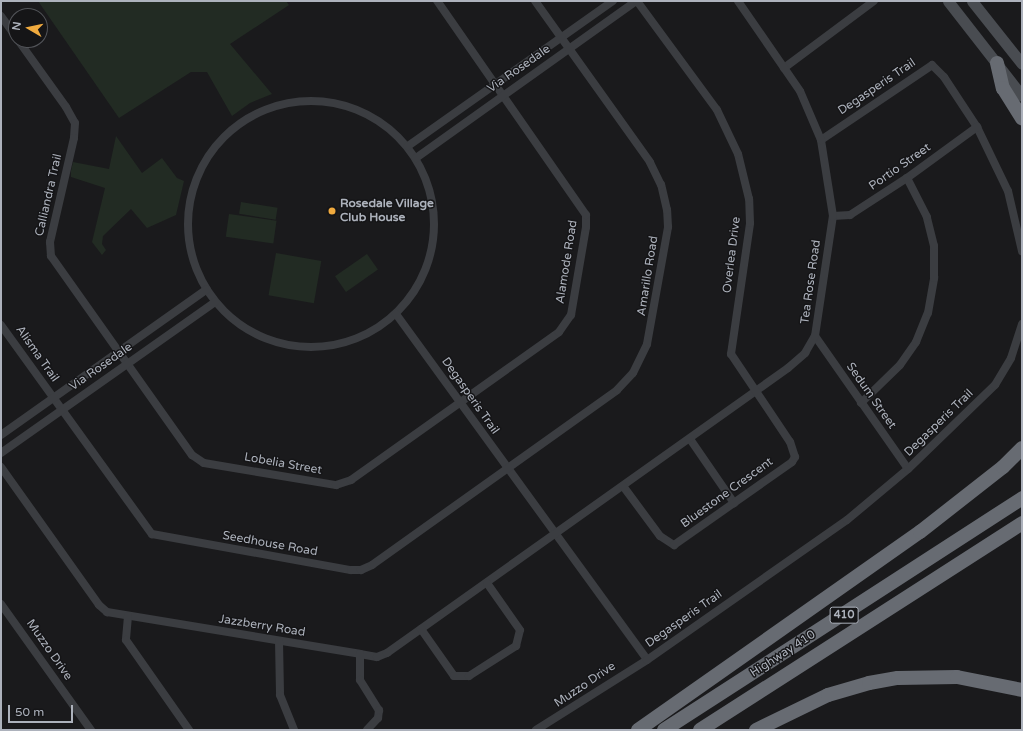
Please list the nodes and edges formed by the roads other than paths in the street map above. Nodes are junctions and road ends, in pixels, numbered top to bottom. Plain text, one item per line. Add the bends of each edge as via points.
1 (436, 1) edge
2 (536, 1) edge
3 (613, 1) edge
4 (636, 1) edge
5 (738, 1) edge
6 (874, 1) edge
7 (948, 1) edge
8 (972, 1) edge
9 (1, 16) edge
10 (8, 26) edge
11 (561, 37) junction
12 (24, 48) edge
13 (569, 49) junction
14 (997, 63) junction
15 (1022, 64) edge
16 (784, 68) junction
17 (496, 85) junction
18 (503, 94) junction
19 (1022, 96) edge
20 (1022, 119) edge
21 (977, 127) junction
22 (821, 140) junction
23 (408, 146) junction
24 (416, 158) junction
25 (907, 178) junction
26 (833, 216) junction
27 (1022, 251) edge
28 (207, 289) junction
29 (215, 302) junction
30 (396, 314) junction
31 (1022, 324) edge
32 (1, 325) edge
33 (815, 336) junction
34 (119, 352) junction
35 (127, 363) junction
36 (755, 392) junction
37 (53, 398) junction
38 (460, 403) junction
39 (861, 403) junction
40 (62, 410) junction
41 (1, 435) edge
42 (690, 438) junction
43 (1022, 448) edge
44 (1, 453) edge
45 (1, 467) edge
46 (506, 468) junction
47 (908, 469) junction
48 (623, 486) junction
49 (1022, 498) edge
50 (734, 503) junction
51 (1022, 523) edge
52 (556, 534) junction
53 (486, 583) junction
54 (1, 604) edge
55 (128, 616) junction
56 (421, 629) junction
57 (279, 641) junction
58 (360, 654) junction
59 (647, 660) junction
60 (1022, 690) edge
61 (91, 730) edge
62 (189, 730) edge
63 (294, 730) edge
64 (368, 730) edge
65 (536, 730) edge
66 (638, 730) edge
67 (664, 730) edge
68 (700, 730) edge
69 (756, 730) edge

1 - 17 street, Alamode Road
2 - 11 street, Amarillo Road
3 - 11 street, Via Rosedale
4 - 13 street, Via Rosedale
4 - 36 street, Overlea Drive via 717,110 730,134 745,176 750,222 731,354
5 - 16 street, Tea Rose Road
6 - 16 street
7 - 14 main road
8 - 15 main road
9 - 10 street
11 - 13 street, Amarillo Road
11 - 17 street, Via Rosedale
12 - 34 street, Calliandra Trail via 66,107 75,124 50,242 51,256
13 - 18 street, Via Rosedale
13 - 46 street, Amarillo Road via 656,171 665,198 668,227 650,333 644,353 633,373 610,396
14 - 19 main road
14 - 20 highway via 1004,88
16 - 22 street, Tea Rose Road via 807,105
17 - 18 street, Alamode Road
17 - 23 street, Via Rosedale
18 - 24 street, Via Rosedale
18 - 38 street, Alamode Road via 584,209 586,227 571,315 567,325
21 - 22 street, Degasperis Trail via 944,77 932,65
21 - 25 street, Portio Street
21 - 27 street, Degasperis Trail via 1008,191
22 - 26 street, Tea Rose Road
23 - 24 street
23 - 28 street via 387,128 360,111 320,102 292,103 271,108 234,129 220,142 205,163 196,182 190,206 188,231 193,259
24 - 30 street via 431,197 433,239 430,255 419,282
25 - 26 street, Portio Street via 850,215
25 - 39 street via 927,217 934,246 934,278 928,313 916,342 900,365
26 - 33 street, Tea Rose Road
28 - 29 street
28 - 34 street, Via Rosedale
29 - 30 street via 235,321 256,334 286,345 304,347 327,346 357,338
29 - 35 street, Via Rosedale
30 - 38 street, Degasperis Trail
31 - 47 street, Degasperis Trail via 1011,358 994,385
32 - 37 street, Alisma Trail
33 - 36 street, Tea Rose Road via 805,353
33 - 39 street, Sedum Street
34 - 35 street, Calliandra Trail
34 - 37 street, Via Rosedale
35 - 38 street, Lobelia Street via 192,455 200,461 336,485 351,480
35 - 40 street, Via Rosedale
36 - 42 street, Tea Rose Road
36 - 50 street, Bluestone Crescent via 790,442 795,457 792,462
37 - 40 street, Alisma Trail
37 - 41 street, Via Rosedale
38 - 46 street, Degasperis Trail
39 - 47 street, Sedum Street
40 - 44 street, Via Rosedale
40 - 46 street, Seedhouse Road via 152,534 351,570 361,570 372,565
42 - 48 street, Tea Rose Road
42 - 50 street
43 - 66 highway via 1003,467 920,532
45 - 55 street, Jazzberry Road via 99,605 107,612
46 - 52 street, Degasperis Trail
47 - 59 street, Degasperis Trail via 847,520
48 - 50 street, Bluestone Crescent via 660,536 674,545
48 - 52 street, Tea Rose Road
49 - 67 highway, Highway 410 / 410
51 - 68 highway, Highway 410 / 410
52 - 53 street, Jazzberry Road
52 - 59 street, Degasperis Trail
53 - 56 street, Jazzberry Road
53 - 56 street via 520,630 516,646 469,676 454,676
54 - 61 street, Muzzo Drive
55 - 57 street, Jazzberry Road
55 - 62 street via 126,640
56 - 58 street, Jazzberry Road via 377,657
57 - 58 street, Jazzberry Road
57 - 63 street via 280,695
58 - 64 street via 360,680 379,710 378,718
59 - 65 street, Muzzo Drive
60 - 69 highway via 957,676 898,678 828,695

